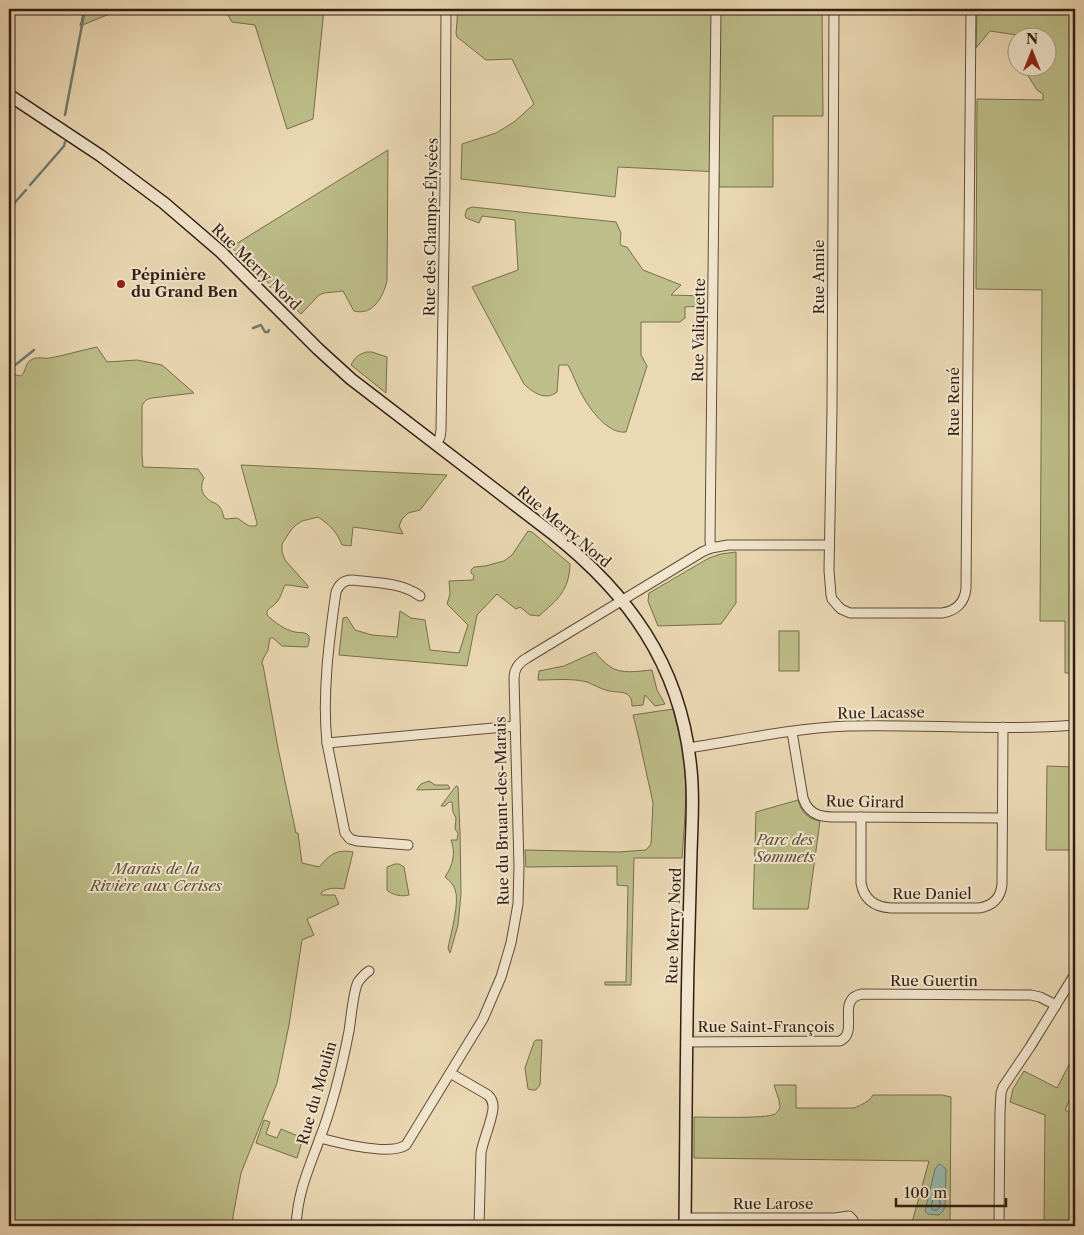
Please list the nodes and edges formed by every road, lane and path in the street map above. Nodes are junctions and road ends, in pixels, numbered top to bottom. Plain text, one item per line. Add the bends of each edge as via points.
1 (446, 9) edge
2 (716, 9) edge
3 (834, 9) edge
4 (971, 9) edge
5 (9, 95) edge
6 (436, 445) junction
7 (829, 545) junction
8 (711, 548) junction
9 (420, 596) dead end
10 (622, 600) junction
11 (1075, 725) edge
12 (515, 726) junction
13 (1003, 727) junction
14 (792, 732) junction
15 (327, 743) junction
16 (688, 748) junction
17 (861, 817) junction
18 (1002, 818) junction
19 (408, 845) dead end
20 (369, 971) dead end
21 (1075, 974) edge
22 (1056, 1005) junction
23 (846, 1038) joint
24 (686, 1042) junction
25 (450, 1073) junction
26 (320, 1138) junction
27 (685, 1222) edge
28 (296, 1226) edge
29 (479, 1226) edge
30 (853, 1226) edge
31 (999, 1226) edge

1 - 6 street, Rue des Champs-Élysées via 441,434
2 - 8 street, Rue Valiquette
3 - 7 street, Rue Annie
4 - 7 street, Rue René via 966,594 957,607 942,613 846,611 831,595
5 - 6 main road, Rue Merry Nord via 101,156 164,203 221,252 334,364
6 - 10 main road, Rue Merry Nord via 568,546
7 - 8 street via 728,545
8 - 10 street
9 - 15 street via 394,584 352,580 339,586 326,679
10 - 12 street, Rue du Bruant-des-Marais via 517,666 514,675
10 - 16 main road, Rue Merry Nord via 662,663 678,705
11 - 13 street, Rue Lacasse
12 - 15 street
12 - 25 street, Rue du Bruant-des-Marais via 519,893 513,934 491,1002
13 - 14 street, Rue Lacasse via 852,726
13 - 18 street, Rue Daniel
14 - 16 street, Rue Lacasse
14 - 17 street, Rue Girard via 803,798 808,808 822,816
15 - 19 street via 347,836 357,841
16 - 24 main road, Rue Merry Nord via 692,803
17 - 18 street, Rue Girard
17 - 18 street, Rue Daniel via 862,889 871,902 891,908 979,908 993,902 1000,894 1002,884
20 - 26 street, Rue du Moulin via 356,987 343,1060
21 - 22 street
22 - 23 street, Rue Guertin via 1031,995 862,994 849,1003
22 - 31 street via 1001,1092
23 - 24 street, Rue Saint-François via 840,1042
24 - 27 main road, Rue Merry Nord
25 - 26 street, Rue du Bruant-des-Marais via 403,1147 364,1148
25 - 29 street via 488,1095 493,1105 481,1153
26 - 28 street, Rue du Moulin via 303,1184
27 - 30 street, Rue Larose via 849,1216

